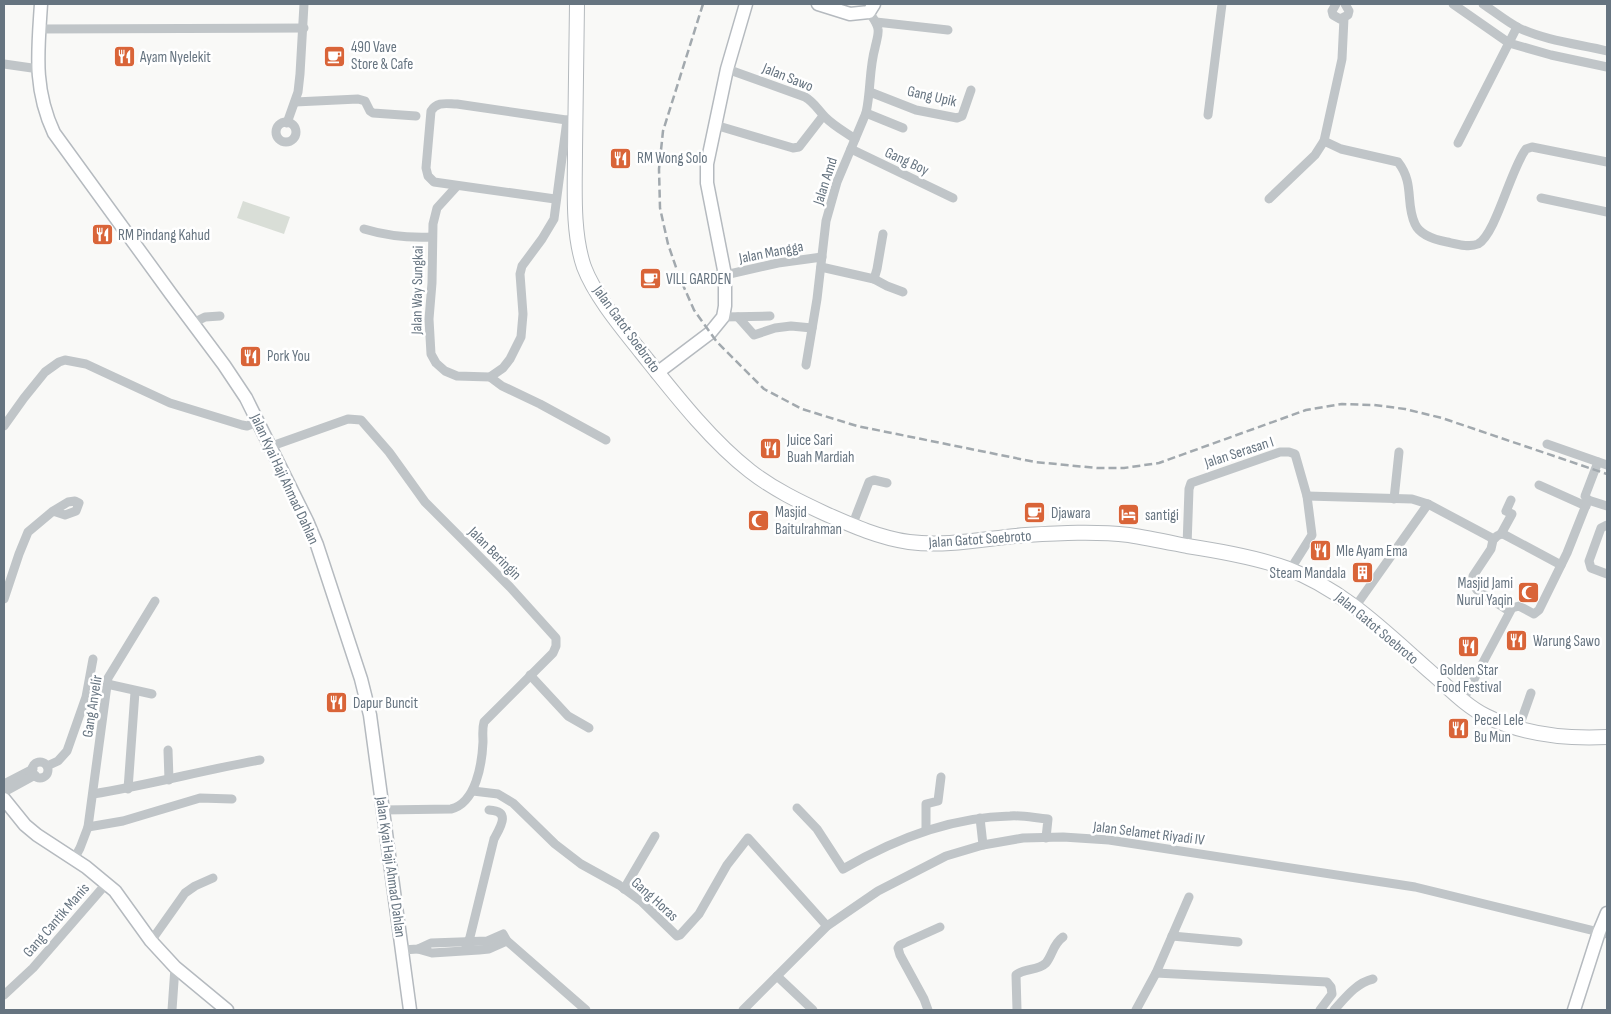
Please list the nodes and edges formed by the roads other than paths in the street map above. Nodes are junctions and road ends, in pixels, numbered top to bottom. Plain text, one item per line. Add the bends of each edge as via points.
1 (42, 4) edge
2 (304, 4) edge
3 (577, 4) edge
4 (746, 4) edge
5 (818, 4) edge
6 (1222, 4) edge
7 (1452, 4) edge
8 (1483, 4) edge
9 (1333, 5) edge
10 (1348, 5) edge
11 (873, 13) edge
12 (1344, 18) junction
13 (1517, 27) junction
14 (304, 28) junction
15 (40, 29) junction
16 (948, 30) dead end
17 (1509, 43) junction
18 (1607, 50) edge
19 (4, 64) edge
20 (1607, 67) edge
21 (38, 69) junction
22 (727, 69) junction
23 (971, 90) dead end
24 (870, 92) junction
25 (295, 102) junction
26 (866, 113) junction
27 (1208, 115) dead end
28 (416, 116) dead end
29 (824, 116) junction
30 (572, 121) junction
31 (288, 123) dead end
32 (715, 125) junction
33 (903, 128) dead end
34 (855, 139) junction
35 (1324, 140) junction
36 (1458, 144) dead end
37 (851, 149) junction
38 (1607, 162) edge
39 (456, 186) junction
40 (953, 198) dead end
41 (1541, 198) dead end
42 (555, 199) junction
43 (1269, 199) dead end
44 (1607, 212) edge
45 (364, 229) dead end
46 (883, 234) dead end
47 (432, 238) junction
48 (821, 262) junction
49 (725, 275) junction
50 (874, 279) junction
51 (903, 292) dead end
52 (220, 316) dead end
53 (770, 316) dead end
54 (723, 317) junction
55 (738, 317) junction
56 (193, 323) junction
57 (812, 328) junction
58 (806, 365) dead end
59 (658, 373) junction
60 (490, 377) junction
61 (257, 422) junction
62 (4, 426) edge
63 (606, 440) dead end
64 (1547, 444) dead end
65 (269, 447) junction
66 (1399, 452) dead end
67 (1598, 462) junction
68 (1607, 465) edge
69 (887, 483) dead end
70 (1539, 485) dead end
71 (1307, 496) junction
72 (1394, 499) junction
73 (1512, 500) dead end
74 (1587, 503) junction
75 (1428, 504) junction
76 (1607, 506) edge
77 (53, 511) dead end
78 (1607, 525) edge
79 (852, 526) junction
80 (1501, 534) junction
81 (1493, 540) junction
82 (1187, 546) junction
83 (1561, 565) junction
84 (1290, 570) junction
85 (1607, 574) edge
86 (4, 599) edge
87 (155, 601) dead end
88 (1356, 607) junction
89 (1509, 611) junction
90 (93, 659) dead end
91 (530, 675) junction
92 (106, 684) junction
93 (135, 692) junction
94 (1531, 693) dead end
95 (152, 694) dead end
96 (1463, 700) junction
97 (1519, 727) junction
98 (589, 728) dead end
99 (1607, 737) edge
100 (168, 750) dead end
101 (260, 760) dead end
102 (34, 772) junction
103 (941, 776) dead end
104 (169, 780) junction
105 (4, 784) edge
106 (128, 789) junction
107 (473, 791) junction
108 (4, 792) edge
109 (93, 794) junction
110 (4, 799) edge
111 (232, 799) dead end
112 (798, 808) dead end
113 (383, 810) junction
114 (489, 810) dead end
115 (980, 818) junction
116 (88, 827) junction
117 (926, 830) junction
118 (655, 836) dead end
119 (1046, 838) junction
120 (983, 845) junction
121 (74, 859) junction
122 (213, 878) dead end
123 (106, 884) junction
124 (624, 889) junction
125 (1189, 897) dead end
126 (1607, 913) edge
127 (827, 926) junction
128 (940, 927) dead end
129 (1603, 933) edge
130 (1172, 936) junction
131 (1063, 937) dead end
132 (151, 941) junction
133 (1238, 942) dead end
134 (466, 946) junction
135 (402, 950) junction
136 (175, 967) junction
137 (1156, 973) junction
138 (777, 976) junction
139 (1373, 979) dead end
140 (4, 995) edge
141 (172, 1010) edge
142 (227, 1010) edge
143 (410, 1010) edge
144 (586, 1010) edge
145 (743, 1010) edge
146 (813, 1010) edge
147 (928, 1010) edge
148 (1017, 1010) edge
149 (1136, 1010) edge
150 (1320, 1010) edge
151 (1334, 1010) edge
152 (1574, 1010) edge

1 - 15 main road, Jalan Kyai Haji Ahmad Dahlan
2 - 14 street
3 - 30 main road, Jalan Gatot Soebroto
4 - 22 main road
5 - 11 main road via 850,14
6 - 27 street
7 - 17 street
8 - 13 street
9 - 12 street via 1333,15
10 - 12 street via 1349,11
11 - 16 street
11 - 24 street, Jalan Amd via 878,33 870,72
12 - 35 street via 1342,60
13 - 17 street
13 - 18 street via 1545,38
14 - 15 street
14 - 25 street
15 - 21 main road, Jalan Kyai Haji Ahmad Dahlan
17 - 20 street
17 - 36 street
19 - 21 street
21 - 56 main road, Jalan Kyai Haji Ahmad Dahlan via 41,101 54,133
22 - 29 street, Jalan Sawo via 805,97 818,106
22 - 32 main road
23 - 24 street, Gang Upik via 962,116 957,118 916,110
24 - 26 street, Jalan Amd
25 - 28 street via 358,99 365,101 373,113
25 - 31 street
26 - 33 street
26 - 34 street, Jalan Amd
29 - 32 street via 799,147 793,148
29 - 34 street, Jalan Sawo
30 - 39 street via 457,104 434,106 426,168 428,176 439,184
30 - 42 street
30 - 59 main road, Jalan Gatot Soebroto via 578,239 584,266 606,305
32 - 49 main road via 707,164 707,183
34 - 37 street, Jalan Amd
35 - 38 street via 1341,149 1398,162 1408,182 1412,215 1421,232 1441,241 1468,246 1477,244 1488,235 1526,149 1532,147
35 - 43 street via 1315,155
37 - 40 street, Gang Boy
37 - 48 street, Jalan Amd via 826,220
39 - 42 street
39 - 47 street, Jalan Way Sungkai via 437,208
41 - 44 street
42 - 60 street via 554,219 522,266 520,274 524,314 521,337 510,359
45 - 47 street via 403,238
46 - 50 street
47 - 60 street, Jalan Way Sungkai via 429,318 432,354 445,371 457,376
48 - 49 street, Jalan Mangga via 778,263
48 - 50 street
48 - 57 street, Jalan Amd
49 - 54 main road
50 - 51 street
52 - 56 street via 205,317
53 - 55 street
54 - 55 street
54 - 59 main road via 710,333
55 - 57 street via 754,335 791,326
56 - 61 main road, Jalan Kyai Haji Ahmad Dahlan via 236,381
57 - 58 street, Jalan Amd
59 - 79 main road, Jalan Gatot Soebroto via 733,457 752,473
60 - 63 street
61 - 62 street via 242,425 179,405 86,364 65,360 46,372
61 - 65 main road, Jalan Kyai Haji Ahmad Dahlan
64 - 67 street
65 - 91 street, Jalan Beringin via 348,419 361,420 425,502 553,633 557,643 554,650
65 - 113 main road, Jalan Kyai Haji Ahmad Dahlan via 317,545 361,679 374,736
66 - 72 street
67 - 68 street
67 - 74 street via 1587,487
69 - 79 street via 869,482
70 - 74 street
71 - 72 street
71 - 82 street, Jalan Serasan I via 1295,454 1289,452 1280,452 1191,483
71 - 84 street, Jalan Serasan I via 1312,536
72 - 75 street via 1412,499
73 - 80 street via 1506,511 1512,514
74 - 76 street
74 - 83 street
75 - 81 street
75 - 88 street
77 - 86 street via 25,538
78 - 85 street via 1601,528 1589,561 1591,568
79 - 82 main road, Jalan Gatot Soebroto via 918,542 1106,533
80 - 81 street
80 - 83 street
81 - 89 street via 1491,549 1472,576 1474,586
82 - 84 main road, Jalan Gatot Soebroto via 1241,556
83 - 89 street via 1537,613 1530,613 1519,606
84 - 88 main road, Jalan Gatot Soebroto via 1333,591
87 - 92 street, Gang Anyelir
88 - 96 main road, Jalan Gatot Soebroto
89 - 96 street
90 - 102 street via 86,697 69,747 58,761 47,766 39,762
91 - 98 street via 568,716
91 - 107 street, Jalan Beringin via 484,722 481,760
92 - 93 street
92 - 109 street, Gang Anyelir
93 - 95 street
93 - 106 street
94 - 97 street
96 - 97 main road, Jalan Gatot Soebroto via 1484,715
97 - 99 main road, Jalan Gatot Soebroto via 1562,736
100 - 104 street
101 - 104 street
102 - 105 street
102 - 108 street
103 - 117 street via 938,801 926,804
104 - 106 street
106 - 109 street
107 - 113 street via 460,806 451,809
107 - 124 street, Gang Horas via 491,792 508,799 555,844
109 - 116 street, Gang Anyelir
110 - 121 main road via 25,825
111 - 116 street via 200,798 123,821
112 - 117 street via 817,829 843,869
113 - 135 main road, Jalan Kyai Haji Ahmad Dahlan
114 - 134 street via 498,811 503,818 494,839
115 - 117 street
115 - 119 street via 1048,819
115 - 120 street
116 - 121 street, Gang Anyelir
118 - 124 street
119 - 120 street, Jalan Selamet Riyadi IV
119 - 129 street, Jalan Selamet Riyadi IV via 1110,840 1415,887
120 - 127 street, Jalan Selamet Riyadi IV via 946,856 917,870
121 - 123 main road
122 - 132 street via 185,893
123 - 132 main road via 122,900
123 - 140 street, Gang Cantik Manis via 34,968
124 - 127 street, Gang Horas via 678,936 699,914 748,838
125 - 130 street
126 - 129 main road
127 - 138 street, Jalan Selamet Riyadi IV
128 - 147 street via 898,948
129 - 152 main road
130 - 133 street
130 - 137 street
131 - 148 street via 1046,963 1016,975
132 - 136 main road
134 - 135 street via 430,943 418,949
134 - 144 street via 503,934
135 - 143 main road, Jalan Kyai Haji Ahmad Dahlan
136 - 141 street
136 - 142 main road
137 - 149 street
137 - 150 street via 1326,982 1330,984 1332,994
138 - 145 street, Jalan Selamet Riyadi IV
138 - 146 street
139 - 151 street via 1363,982

